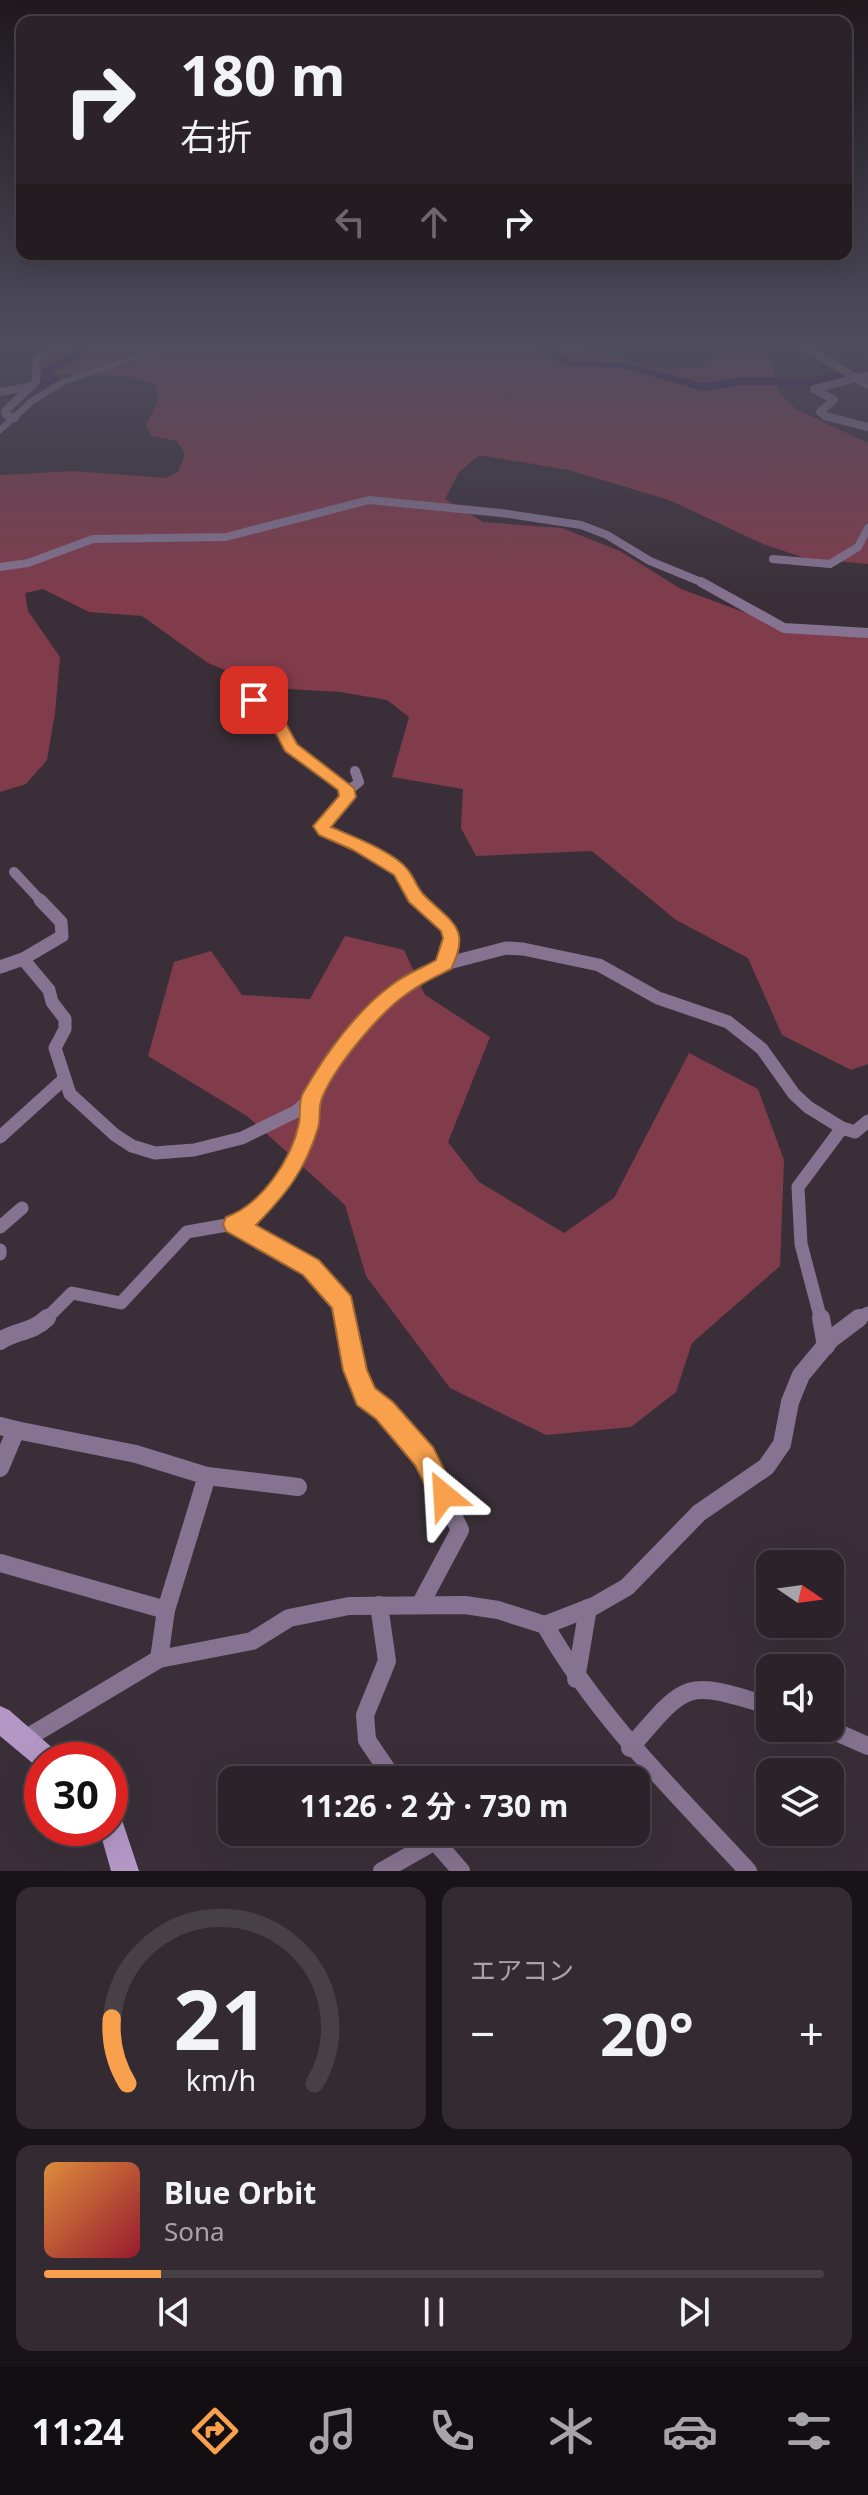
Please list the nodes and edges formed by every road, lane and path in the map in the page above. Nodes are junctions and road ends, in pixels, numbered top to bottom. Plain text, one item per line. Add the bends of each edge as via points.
1 (868, 528) edge
2 (773, 559) dead end
3 (0, 567) edge
4 (868, 633) edge
5 (240, 701) dead end
6 (355, 771) dead end
7 (347, 792) junction
8 (0, 878) edge
9 (23, 959) junction
10 (445, 964) junction
11 (0, 967) edge
12 (63, 1080) junction
13 (311, 1098) junction
14 (868, 1121) edge
15 (842, 1128) junction
16 (0, 1137) edge
17 (22, 1208) dead end
18 (234, 1224) junction
19 (0, 1227) edge
20 (868, 1313) edge
21 (0, 1341) edge
22 (826, 1346) junction
23 (8, 1428) edge
24 (0, 1468) edge
25 (207, 1476) junction
26 (298, 1487) dead end
27 (0, 1563) edge
28 (379, 1605) junction
29 (420, 1605) junction
30 (588, 1608) junction
31 (166, 1610) junction
32 (545, 1625) junction
33 (159, 1659) junction
34 (576, 1679) junction
35 (756, 1702) edge
36 (0, 1719) edge
37 (844, 1735) edge
38 (25, 1739) junction
39 (28, 1742) edge
40 (868, 1746) edge
41 (630, 1748) junction
42 (385, 1766) edge
43 (118, 1846) edge
44 (418, 1846) edge
45 (440, 1846) edge
46 (125, 1871) edge
47 (382, 1871) edge
48 (461, 1871) edge
49 (748, 1871) edge

1 - 2 street via 858,547 830,564
3 - 4 street via 28,563 93,539 235,536 369,500 581,525 784,628
5 - 7 street via 254,700 280,726 291,747
6 - 7 street via 359,782
7 - 10 street via 321,826 400,871 415,898 449,928 452,938
8 - 9 street via 18,870 61,922 62,936
9 - 11 street
9 - 12 street via 65,1019 55,1048
10 - 13 street via 383,1004
10 - 15 street via 506,948 545,951 616,972 640,989 717,1016 749,1036 794,1094
12 - 13 street via 70,1094 115,1135 155,1153 242,1138 297,1111
12 - 16 street
13 - 18 street via 310,1123 282,1184 244,1222
14 - 15 street via 855,1132
15 - 22 street via 798,1187 801,1244
17 - 19 street
18 - 21 street via 187,1232 121,1303 72,1293 35,1330 13,1332
18 - 29 street via 311,1268 343,1304 365,1396 385,1410 424,1456 444,1495 460,1530
20 - 22 street
22 - 30 street via 803,1374 790,1402 781,1447 770,1463 748,1484 712,1502 636,1580
23 - 24 street
23 - 25 street via 136,1454
25 - 26 street
25 - 31 street
27 - 31 street
28 - 29 street
28 - 33 street via 289,1618 252,1641
28 - 42 street via 387,1661 365,1715 367,1740
29 - 32 street via 498,1610
30 - 32 street
30 - 34 street
31 - 33 street
32 - 34 street
33 - 38 street
34 - 41 street
35 - 41 street via 701,1688 685,1693
36 - 38 main road
37 - 40 street
38 - 39 main road
41 - 49 street
43 - 46 main road
44 - 47 street
45 - 48 street

